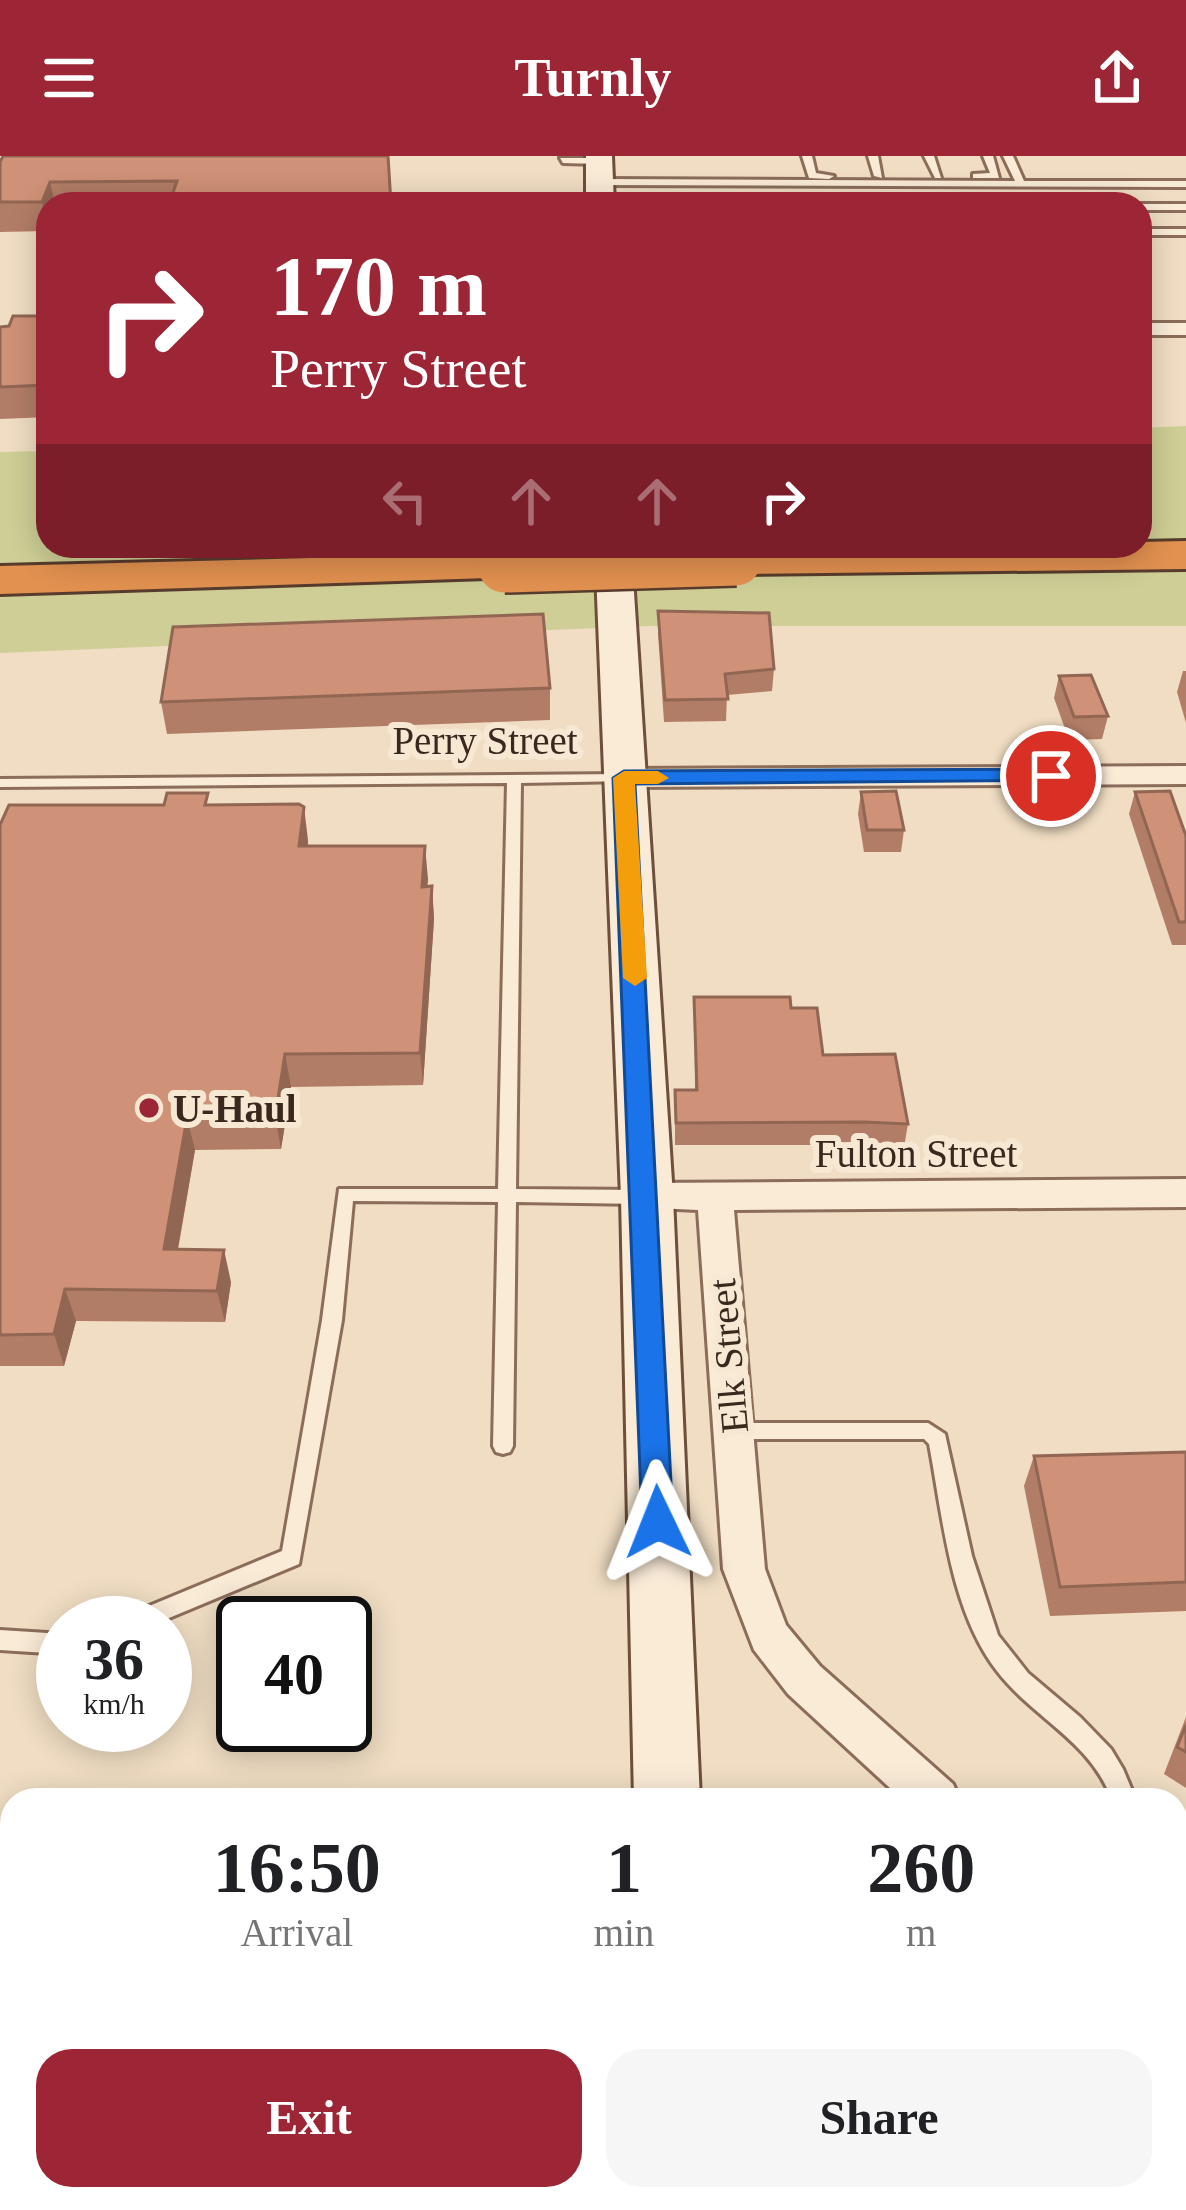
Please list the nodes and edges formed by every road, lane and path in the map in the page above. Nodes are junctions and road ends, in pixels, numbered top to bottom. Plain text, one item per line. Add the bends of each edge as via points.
1 (807, 156) edge
2 (873, 156) edge
3 (929, 156) edge
4 (988, 156) edge
5 (1008, 156) edge
6 (563, 160) dead end
7 (599, 176) edge
8 (879, 176) junction
9 (938, 176) junction
10 (644, 182) junction
11 (1021, 184) junction
12 (1186, 184) edge
13 (645, 192) edge
14 (1152, 207) edge
15 (1186, 207) edge
16 (1152, 232) edge
17 (1186, 232) edge
18 (1152, 329) edge
19 (1186, 329) edge
20 (1152, 525) edge
21 (1186, 526) edge
22 (36, 548) edge
23 (0, 549) edge
24 (1152, 555) edge
25 (1186, 555) edge
26 (615, 558) edge
27 (916, 558) edge
28 (0, 580) edge
29 (1186, 775) edge
30 (624, 778) junction
31 (514, 779) junction
32 (1, 785) edge
33 (1186, 1193) edge
34 (506, 1196) junction
35 (715, 1196) junction
36 (647, 1197) junction
37 (734, 1432) junction
38 (503, 1446) dead end
39 (192, 1599) edge
40 (0, 1640) edge
41 (36, 1642) edge
42 (667, 1788) edge
43 (924, 1788) edge
44 (1121, 1788) edge

1 - 8 lane via 812,176
2 - 8 lane
3 - 9 lane
4 - 9 lane via 996,176
5 - 11 lane
6 - 7 lane
7 - 10 lane
8 - 9 lane
10 - 11 lane
10 - 13 lane
11 - 12 lane
14 - 15 lane
16 - 17 lane
18 - 19 street
20 - 21 highway
22 - 23 highway
24 - 25 highway, bridge
26 - 30 street
27 - 28 highway, bridge
29 - 30 street, Perry Street
30 - 31 lane, Perry Street
30 - 36 street
31 - 32 lane, Perry Street
31 - 34 lane
33 - 35 street, Fulton Street
34 - 36 lane
34 - 38 lane
34 - 39 lane via 345,1194 292,1557
35 - 36 street, Fulton Street
35 - 37 street, Elk Street
36 - 42 street
37 - 43 street, Elk Street via 744,1569 769,1636 804,1680
37 - 44 lane via 928,1431 938,1440 983,1628 1005,1665 1093,1738
40 - 41 lane

